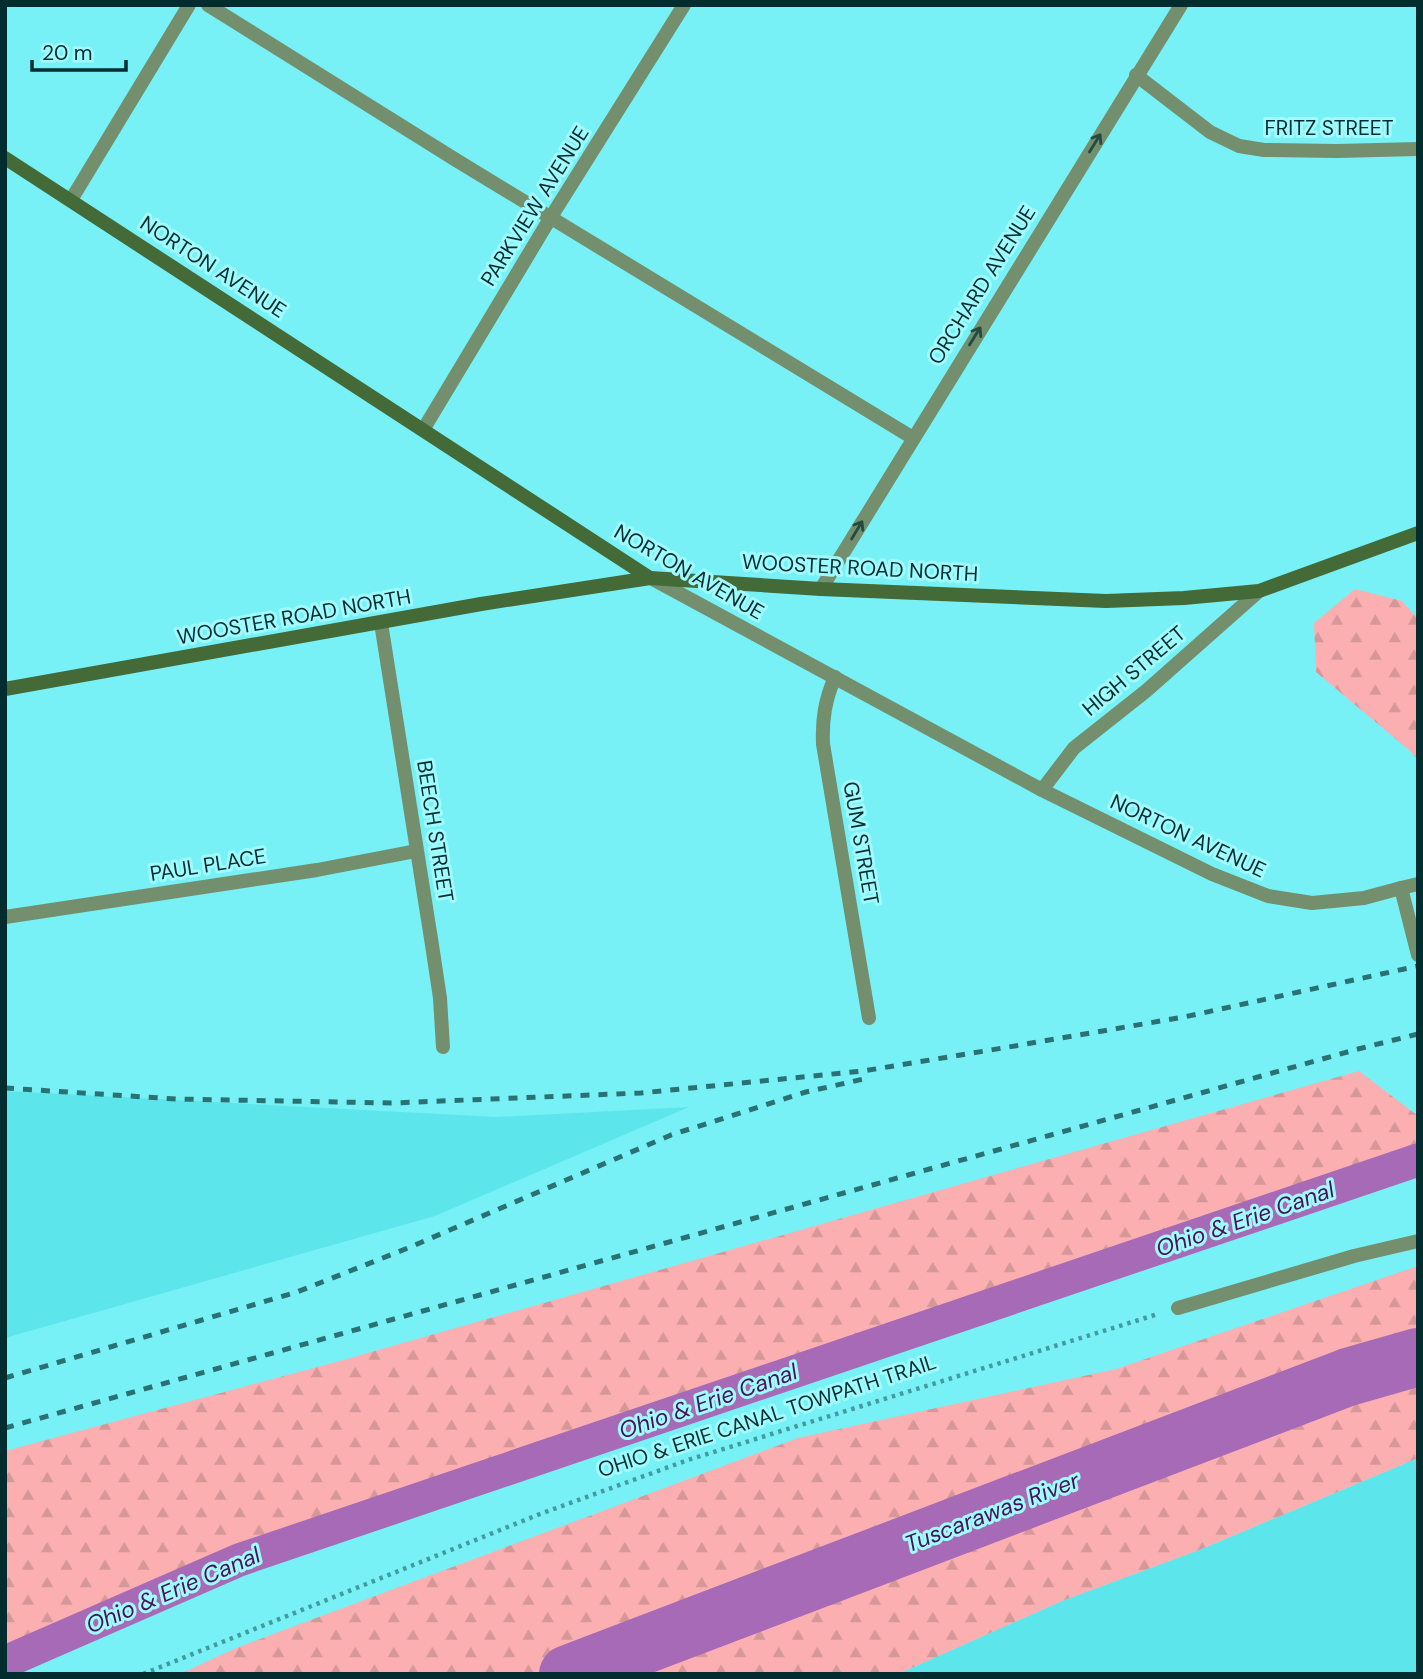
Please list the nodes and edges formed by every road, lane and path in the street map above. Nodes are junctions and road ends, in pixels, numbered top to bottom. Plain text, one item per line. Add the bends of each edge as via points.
1 (189, 5) edge
2 (208, 5) edge
3 (684, 5) edge
4 (1181, 5) edge
5 (1136, 75) junction
6 (1418, 149) edge
7 (5, 158) edge
8 (71, 200) junction
9 (551, 217) junction
10 (423, 430) junction
11 (913, 438) junction
12 (1418, 533) edge
13 (650, 578) junction
14 (821, 589) junction
15 (1259, 591) junction
16 (381, 623) junction
17 (835, 677) junction
18 (5, 689) edge
19 (1042, 790) junction
20 (416, 851) junction
21 (1418, 884) edge
22 (1401, 888) junction
23 (5, 917) edge
24 (1418, 955) edge
25 (869, 1018) dead end
26 (443, 1047) dead end
27 (1418, 1241) edge
28 (1178, 1308) joint
29 (143, 1674) edge

1 - 8 street
2 - 9 street
3 - 9 street, PARKVIEW AVENUE
4 - 5 street, ORCHARD AVENUE
5 - 6 street, FRITZ STREET via 1210,132 1239,146 1264,150
11 -> 5 street, ORCHARD AVENUE
7 - 8 main road, NORTON AVENUE
8 - 10 main road, NORTON AVENUE
9 - 10 street, PARKVIEW AVENUE
9 - 11 street
10 - 13 main road, NORTON AVENUE
14 -> 11 street, ORCHARD AVENUE
12 - 15 main road, WOOSTER ROAD NORTH
13 - 14 main road, WOOSTER ROAD NORTH
13 - 16 main road, WOOSTER ROAD NORTH
13 - 17 street, NORTON AVENUE
14 - 15 main road, WOOSTER ROAD NORTH via 1106,601
15 - 19 street, HIGH STREET via 1074,748
16 - 18 main road, WOOSTER ROAD NORTH
16 - 20 street, BEECH STREET
17 - 19 street, NORTON AVENUE
17 - 25 street, GUM STREET via 825,700 823,744
19 - 22 street, NORTON AVENUE via 1212,874 1268,896 1312,903 1364,898
20 - 23 street, PAUL PLACE
20 - 26 street, BEECH STREET
21 - 22 street, NORTON AVENUE
22 - 24 street
27 - 28 street
28 - 29 path, OHIO & ERIE CANAL TOWPATH TRAIL via 688,1460 540,1514

